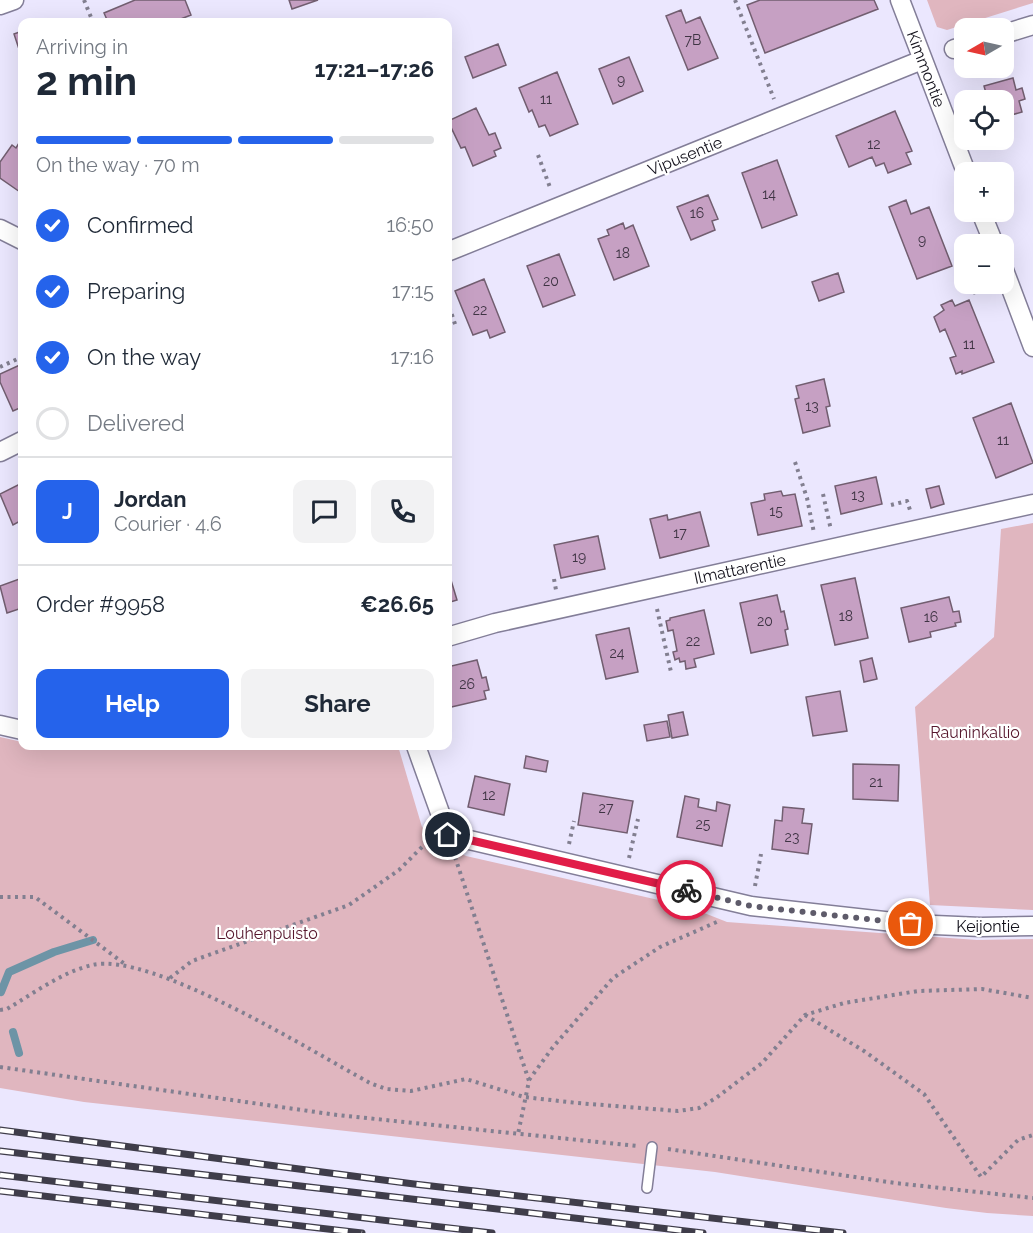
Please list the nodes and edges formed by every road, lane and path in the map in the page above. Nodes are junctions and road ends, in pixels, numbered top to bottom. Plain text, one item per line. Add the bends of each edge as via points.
1 (14, 0) edge
2 (84, 0) edge
3 (735, 0) edge
4 (900, 0) edge
5 (0, 5) edge
6 (91, 18) edge
7 (1033, 25) edge
8 (1014, 31) edge
9 (922, 60) junction
10 (781, 117) junction
11 (538, 155) dead end
12 (962, 162) edge
13 (558, 207) junction
14 (0, 229) edge
15 (18, 238) edge
16 (452, 250) edge
17 (1013, 294) edge
18 (452, 315) edge
19 (456, 327) dead end
20 (1033, 347) edge
21 (18, 359) edge
22 (0, 367) edge
23 (18, 443) edge
24 (0, 452) edge
25 (795, 462) dead end
26 (1033, 504) edge
27 (817, 552) junction
28 (652, 588) junction
29 (452, 636) edge
30 (671, 672) dead end
31 (0, 724) edge
32 (18, 729) edge
33 (417, 750) edge
34 (638, 819) dead end
35 (448, 835) junction
36 (761, 854) dead end
37 (625, 877) junction
38 (0, 897) edge
39 (751, 906) junction
40 (1033, 926) edge
41 (127, 965) junction
42 (170, 978) junction
43 (1033, 998) edge
44 (0, 1010) edge
45 (805, 1015) junction
46 (0, 1066) edge
47 (529, 1081) junction
48 (524, 1096) junction
49 (518, 1134) junction
50 (1033, 1135) edge
51 (652, 1147) junction
52 (647, 1188) dead end
53 (1033, 1198) edge

1 - 5 street
2 - 6 path
3 - 10 path
4 - 9 street, Kimmontie
7 - 8 street
9 - 10 street, Vipusentie
9 - 12 street, Kimmontie
10 - 13 street, Vipusentie
11 - 13 path
13 - 16 street, Vipusentie
14 - 15 street
17 - 20 street
18 - 19 path
21 - 22 path
23 - 24 street
25 - 27 path via 807,498
26 - 27 street, Ilmattarentie
27 - 28 street, Ilmattarentie
28 - 29 street, Ilmattarentie
28 - 30 path
31 - 32 street
33 - 35 street
34 - 37 path
35 - 37 street, Keijontie
35 - 42 path via 428,842 399,870 349,905 192,962
35 - 47 path
36 - 39 path
37 - 39 street, Keijontie
38 - 41 path via 34,897
39 - 40 street, Keijontie via 911,924
39 - 47 path via 660,947 613,978
41 - 42 path
41 - 44 path via 93,964
42 - 48 path via 386,1089 411,1091 465,1079
43 - 45 path via 982,989 918,991 844,1003
45 - 48 path via 762,1063 699,1108 652,1110
45 - 50 path via 924,1094 981,1177 1018,1140
46 - 49 path via 337,1115
47 - 48 path
48 - 49 path
49 - 51 path
51 - 52 lane
51 - 53 path via 895,1183

